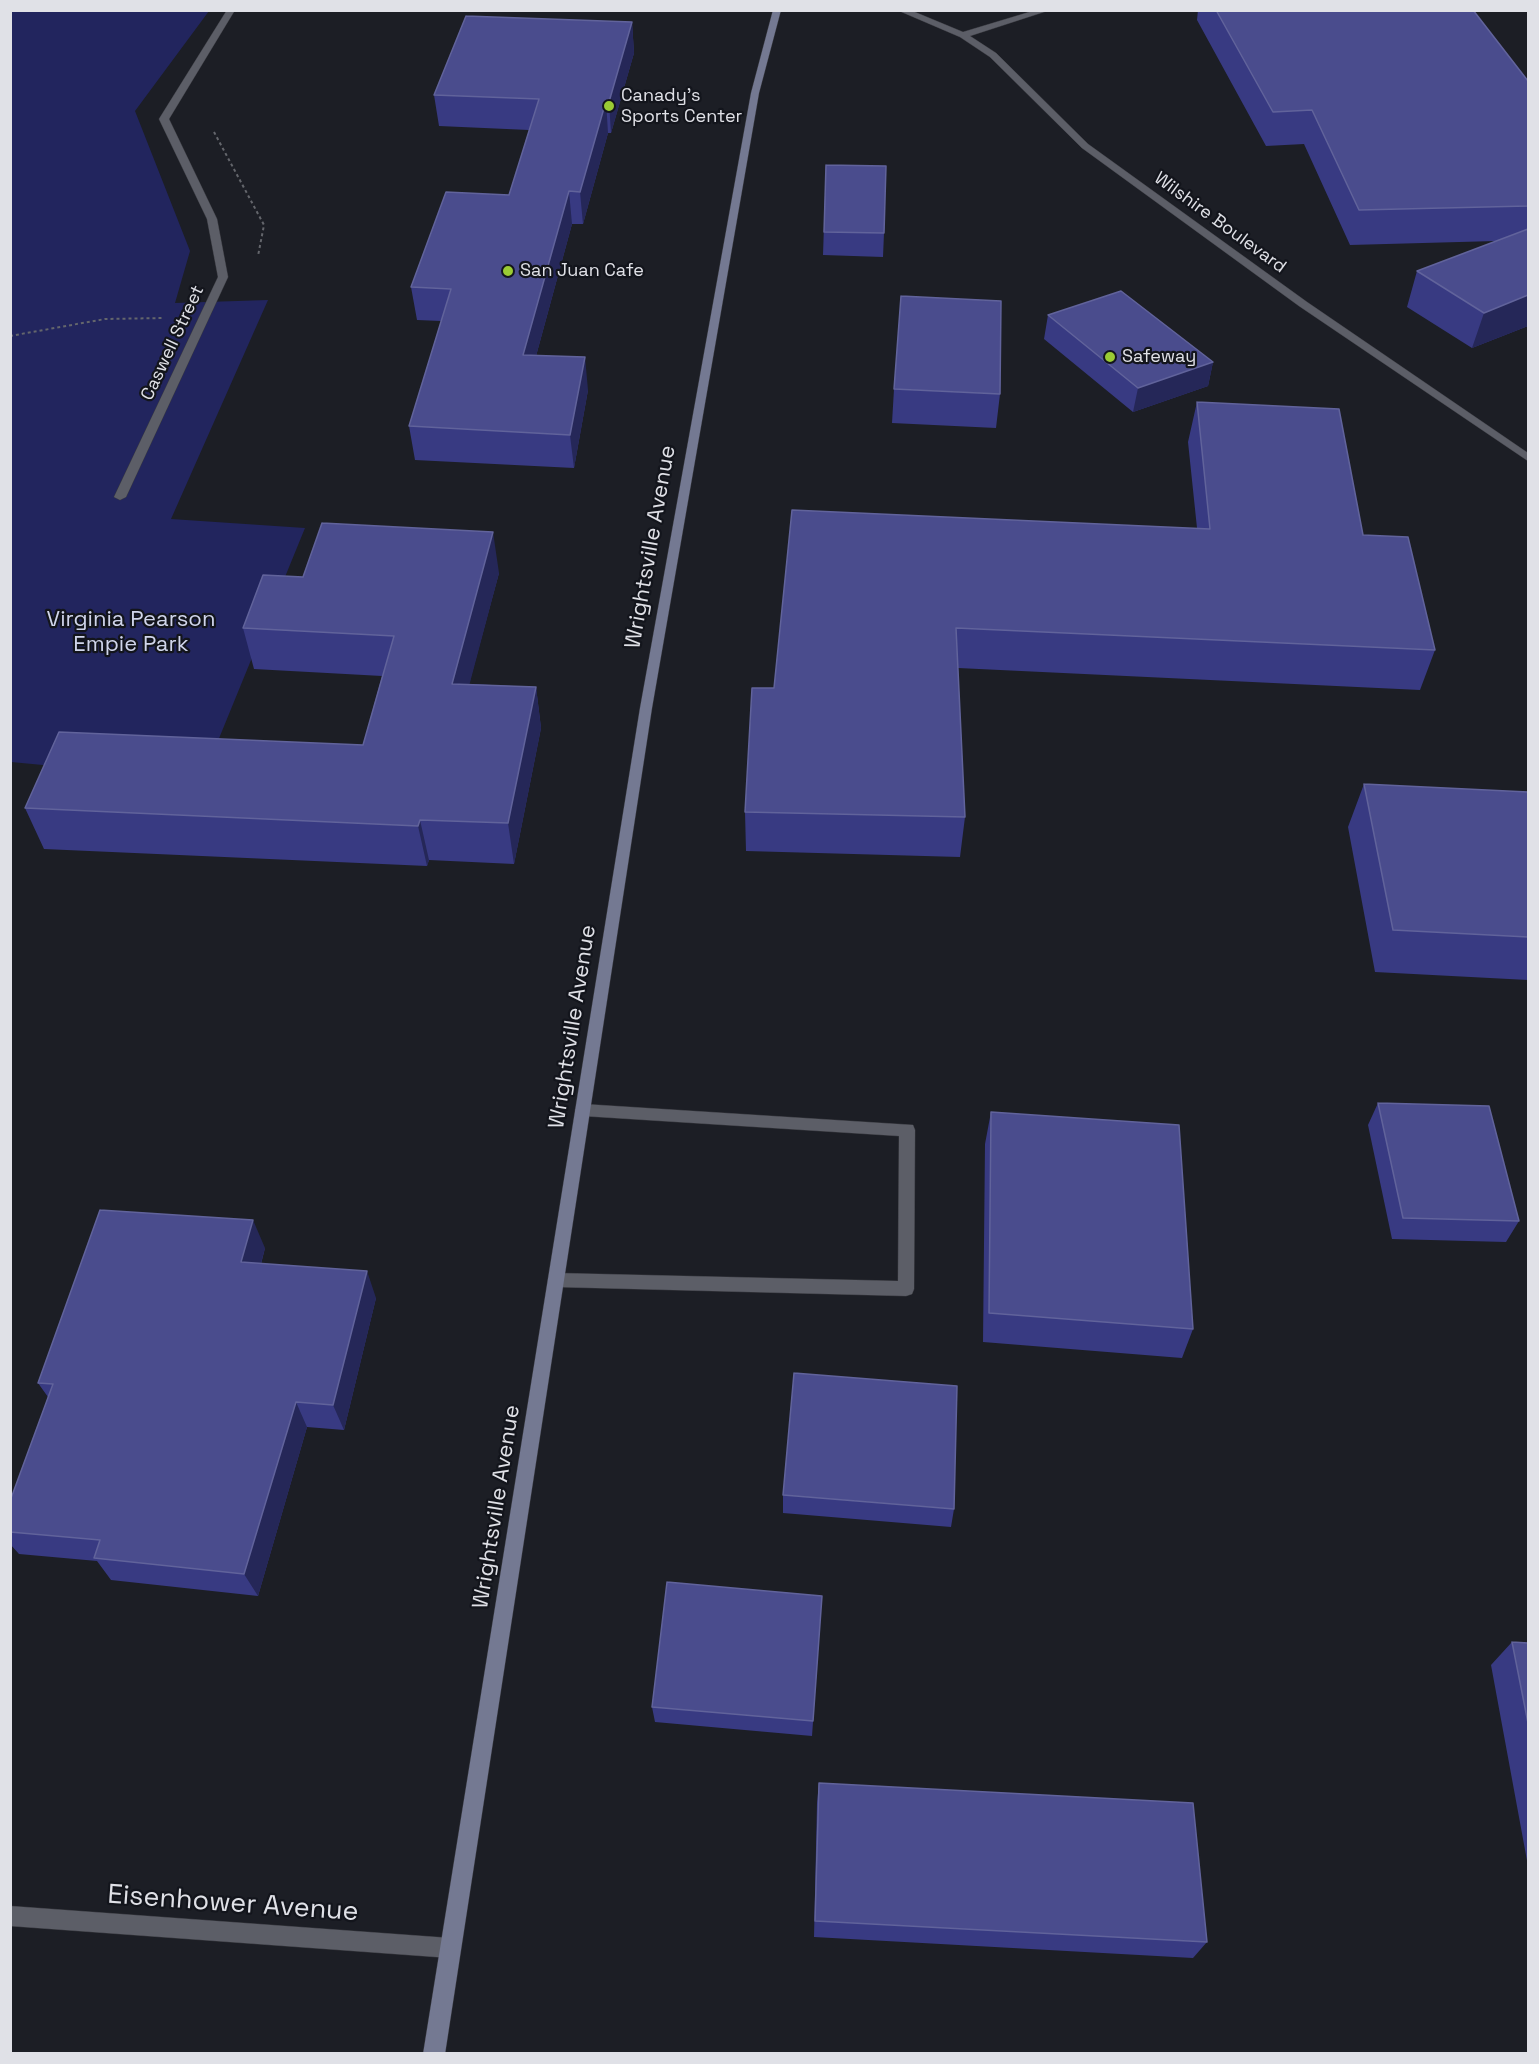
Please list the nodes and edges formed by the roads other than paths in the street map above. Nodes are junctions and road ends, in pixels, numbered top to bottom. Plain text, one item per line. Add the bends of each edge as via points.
1 (231, 10) edge
2 (777, 10) edge
3 (901, 10) edge
4 (1046, 10) edge
5 (963, 35) junction
6 (1528, 458) edge
7 (120, 497) dead end
8 (583, 1110) junction
9 (556, 1280) junction
10 (10, 1916) edge
11 (450, 1948) junction
12 (434, 2054) edge

1 - 7 street, Caswell Street via 164,119 212,219 223,277
2 - 8 street, Wrightsville Avenue via 755,93 676,535
3 - 5 street, Wilshire Boulevard
4 - 5 street
5 - 6 street, Wilshire Boulevard via 993,55 1085,146 1303,304
8 - 9 street, Wrightsville Avenue
8 - 9 street via 907,1130 906,1289
9 - 11 street, Wrightsville Avenue
10 - 11 street, Eisenhower Avenue
11 - 12 street, Wrightsville Avenue

